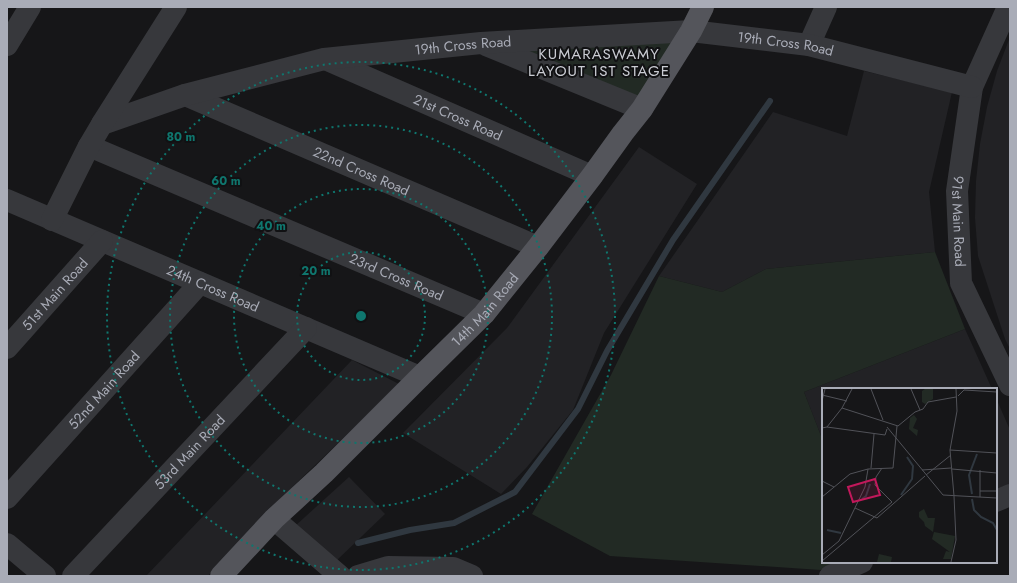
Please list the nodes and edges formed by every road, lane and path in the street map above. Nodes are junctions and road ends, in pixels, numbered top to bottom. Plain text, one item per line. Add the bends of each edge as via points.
1 (30, 7) edge
2 (176, 7) edge
3 (703, 7) edge
4 (826, 7) edge
5 (1008, 7) edge
6 (691, 31) junction
7 (481, 43) junction
8 (7, 45) edge
9 (809, 45) junction
10 (324, 59) junction
11 (972, 87) junction
12 (184, 96) junction
13 (642, 109) junction
14 (102, 124) junction
15 (89, 146) junction
16 (592, 176) junction
17 (7, 200) edge
18 (52, 220) junction
19 (102, 241) junction
20 (538, 247) junction
21 (200, 283) junction
22 (484, 314) junction
23 (306, 328) junction
24 (7, 348) edge
25 (420, 377) junction
26 (1010, 386) edge
27 (1010, 495) edge
28 (7, 498) edge
29 (997, 501) edge
30 (274, 519) junction
31 (7, 544) edge
32 (860, 563) edge
33 (462, 574) edge
34 (45, 576) edge
35 (73, 576) edge
36 (221, 576) edge
37 (340, 576) edge
38 (358, 576) edge
39 (830, 576) edge

1 - 8 street
2 - 14 street
3 - 6 main road, 14th Main Road
4 - 9 street
5 - 11 street, 91st Main Road
6 - 7 street, 19th Cross Road
6 - 9 street, 19th Cross Road
6 - 13 main road, 14th Main Road
7 - 10 street, 19th Cross Road
7 - 13 street
9 - 11 street, 19th Cross Road
10 - 12 street, 19th Cross Road
10 - 16 street, 21st Cross Road
11 - 26 street, 91st Main Road via 957,191 961,283
12 - 14 street, 19th Cross Road
12 - 20 street, 22nd Cross Road
13 - 16 main road, 14th Main Road
14 - 15 street
15 - 18 street
15 - 22 street, 23rd Cross Road
16 - 20 main road, 14th Main Road
17 - 18 street, 24th Cross Road
18 - 19 street, 24th Cross Road
19 - 21 street, 24th Cross Road
19 - 24 street, 51st Main Road
20 - 22 main road, 14th Main Road
21 - 23 street, 24th Cross Road
21 - 28 street, 52nd Main Road
22 - 25 main road, 14th Main Road
23 - 25 street, 24th Cross Road
23 - 35 street, 53rd Main Road
25 - 30 main road, 14th Main Road
27 - 29 street
30 - 36 main road, 14th Main Road
30 - 37 street
31 - 34 street
32 - 39 street
33 - 38 street via 453,568 388,567

